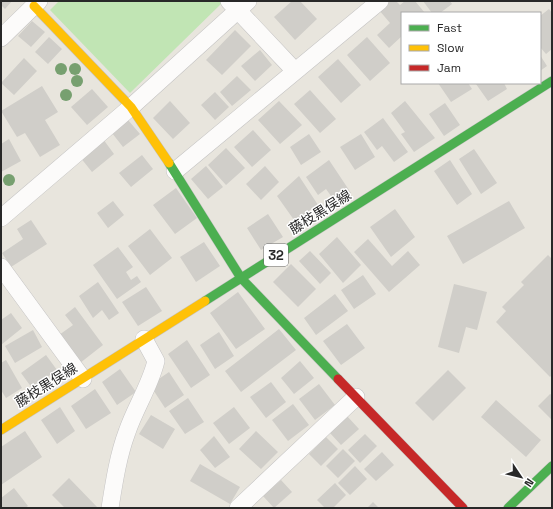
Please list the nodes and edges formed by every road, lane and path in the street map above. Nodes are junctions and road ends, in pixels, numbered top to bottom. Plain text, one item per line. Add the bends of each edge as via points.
1 (380, 1) edge
2 (37, 3) edge
3 (238, 4) edge
4 (1, 38) edge
5 (295, 71) junction
6 (552, 81) edge
7 (131, 107) junction
8 (175, 171) junction
9 (1, 218) edge
10 (1, 267) edge
11 (241, 278) junction
12 (144, 339) junction
13 (83, 378) junction
14 (356, 397) junction
15 (1, 430) edge
16 (552, 466) edge
17 (110, 508) edge
18 (238, 508) edge
19 (463, 508) edge
20 (508, 508) edge

1 - 5 street
2 - 4 street
2 - 7 street
3 - 5 street
3 - 7 street
5 - 8 street
6 - 11 street, 藤枝黒俣線 / 32
7 - 8 street
7 - 9 street
8 - 11 street
10 - 13 street
11 - 12 street, 藤枝黒俣線 / 32
11 - 14 street
12 - 13 street, 藤枝黒俣線 / 32
12 - 17 street via 156,361 152,377 127,432
13 - 15 street, 藤枝黒俣線 / 32
14 - 18 street
14 - 19 street
16 - 20 street

